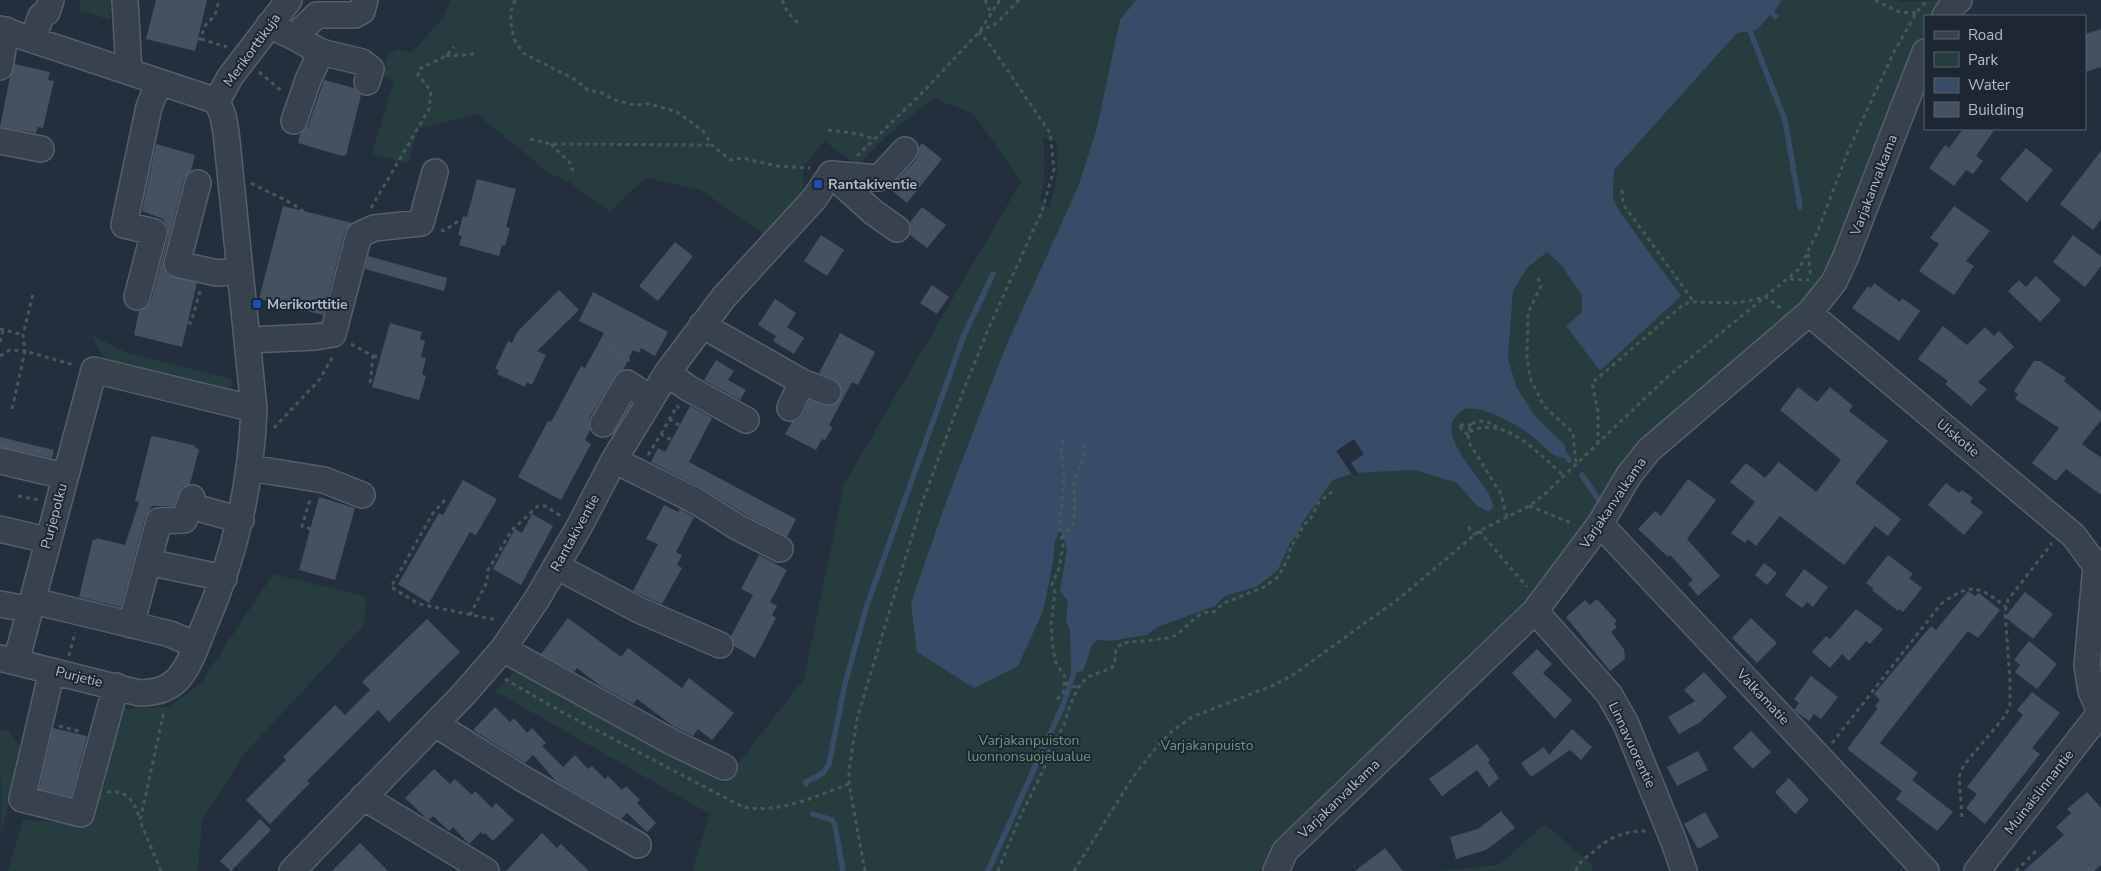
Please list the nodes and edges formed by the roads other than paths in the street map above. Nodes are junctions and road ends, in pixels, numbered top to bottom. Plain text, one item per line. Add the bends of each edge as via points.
1 (51, 0) edge
2 (125, 0) edge
3 (288, 0) edge
4 (365, 0) edge
5 (270, 25) junction
6 (3, 30) edge
7 (294, 37) junction
8 (33, 40) junction
9 (321, 52) junction
10 (1924, 55) edge
11 (0, 67) edge
12 (128, 71) junction
13 (159, 82) junction
14 (367, 82) dead end
15 (217, 101) junction
16 (296, 113) road end
17 (0, 141) edge
18 (42, 149) dead end
19 (905, 150) dead end
20 (435, 172) dead end
21 (831, 174) junction
22 (198, 183) dead end
23 (897, 229) dead end
24 (152, 239) junction
25 (182, 245) junction
26 (240, 272) junction
27 (137, 297) dead end
28 (1809, 313) junction
29 (702, 325) junction
30 (247, 340) junction
31 (667, 373) junction
32 (802, 382) junction
33 (828, 392) dead end
34 (650, 398) junction
35 (790, 408) dead end
36 (254, 409) junction
37 (746, 420) dead end
38 (603, 424) dead end
39 (614, 460) junction
40 (0, 461) edge
41 (250, 468) junction
42 (65, 476) junction
43 (362, 495) dead end
44 (241, 520) junction
45 (1597, 528) junction
46 (0, 529) edge
47 (38, 538) dead end
48 (780, 549) dead end
49 (148, 562) junction
50 (556, 566) junction
51 (2098, 566) edge
52 (224, 578) junction
53 (46, 604) dead end
54 (1536, 611) junction
55 (131, 625) junction
56 (196, 645) junction
57 (720, 645) dead end
58 (503, 649) junction
59 (8, 660) edge
60 (60, 666) junction
61 (116, 686) junction
62 (2101, 714) edge
63 (435, 724) junction
64 (724, 767) dead end
65 (363, 797) junction
66 (638, 845) dead end
67 (292, 871) edge
68 (486, 871) edge
69 (1276, 871) edge
70 (1684, 871) edge
71 (1926, 871) edge
72 (1978, 871) edge

1 - 8 street
2 - 12 street
3 - 5 street, Merikorttikuja
4 - 7 street via 362,11 355,15 317,15
5 - 7 street
5 - 15 street, Merikorttikuja via 230,77
6 - 8 street
6 - 11 street
7 - 9 street
8 - 12 street
9 - 14 street via 362,62 371,69
9 - 16 street
10 - 28 street, Varjakanvalkama via 1846,256 1834,282
12 - 13 street
13 - 15 street
13 - 24 street via 149,107 124,225 154,232
15 - 26 street via 226,132
17 - 18 street
19 - 21 street via 879,178
20 - 30 street via 421,223 374,228 359,235 333,334
21 - 23 street
21 - 29 street, Rantakiventie via 814,199
22 - 25 street
24 - 25 street
24 - 27 street
25 - 26 street via 177,264 216,273
26 - 30 street
28 - 45 street, Varjakanvalkama via 1649,450 1628,475
28 - 51 street, Uiskotie via 2074,536
29 - 31 street, Rantakiventie
29 - 32 street
30 - 36 street
31 - 34 street, Rantakiventie
31 - 37 street
32 - 33 street
32 - 35 street
34 - 38 street via 630,378
34 - 39 street, Rantakiventie
36 - 41 street
36 - 42 street, Purjepolku via 99,372
39 - 48 street via 696,501
39 - 50 street, Rantakiventie
40 - 42 street
41 - 43 street via 324,480
41 - 44 street
42 - 59 street, Purjepolku
44 - 49 street via 191,502 184,520 159,520
44 - 52 street
45 - 54 street, Varjakanvalkama
45 - 71 street, Valkamatie
46 - 47 street
49 - 52 street
49 - 55 street
50 - 57 street via 639,610
50 - 58 street, Rantakiventie
51 - 62 street via 2087,665 2091,691
52 - 56 street
53 - 55 street
54 - 69 street, Varjakanvalkama via 1285,850
54 - 70 street, Linnavuorentie via 1609,694 1626,724
55 - 56 street via 170,634
56 - 61 street, Purjetie via 185,670 161,700
58 - 63 street, Rantakiventie
58 - 64 street
59 - 60 street, Purjetie
60 - 61 street, Purjetie
60 - 61 street via 40,720 22,799 81,814
62 - 72 street, Muinaislinnantie
63 - 65 street, Rantakiventie
63 - 66 street
65 - 67 street, Rantakiventie
65 - 68 street

